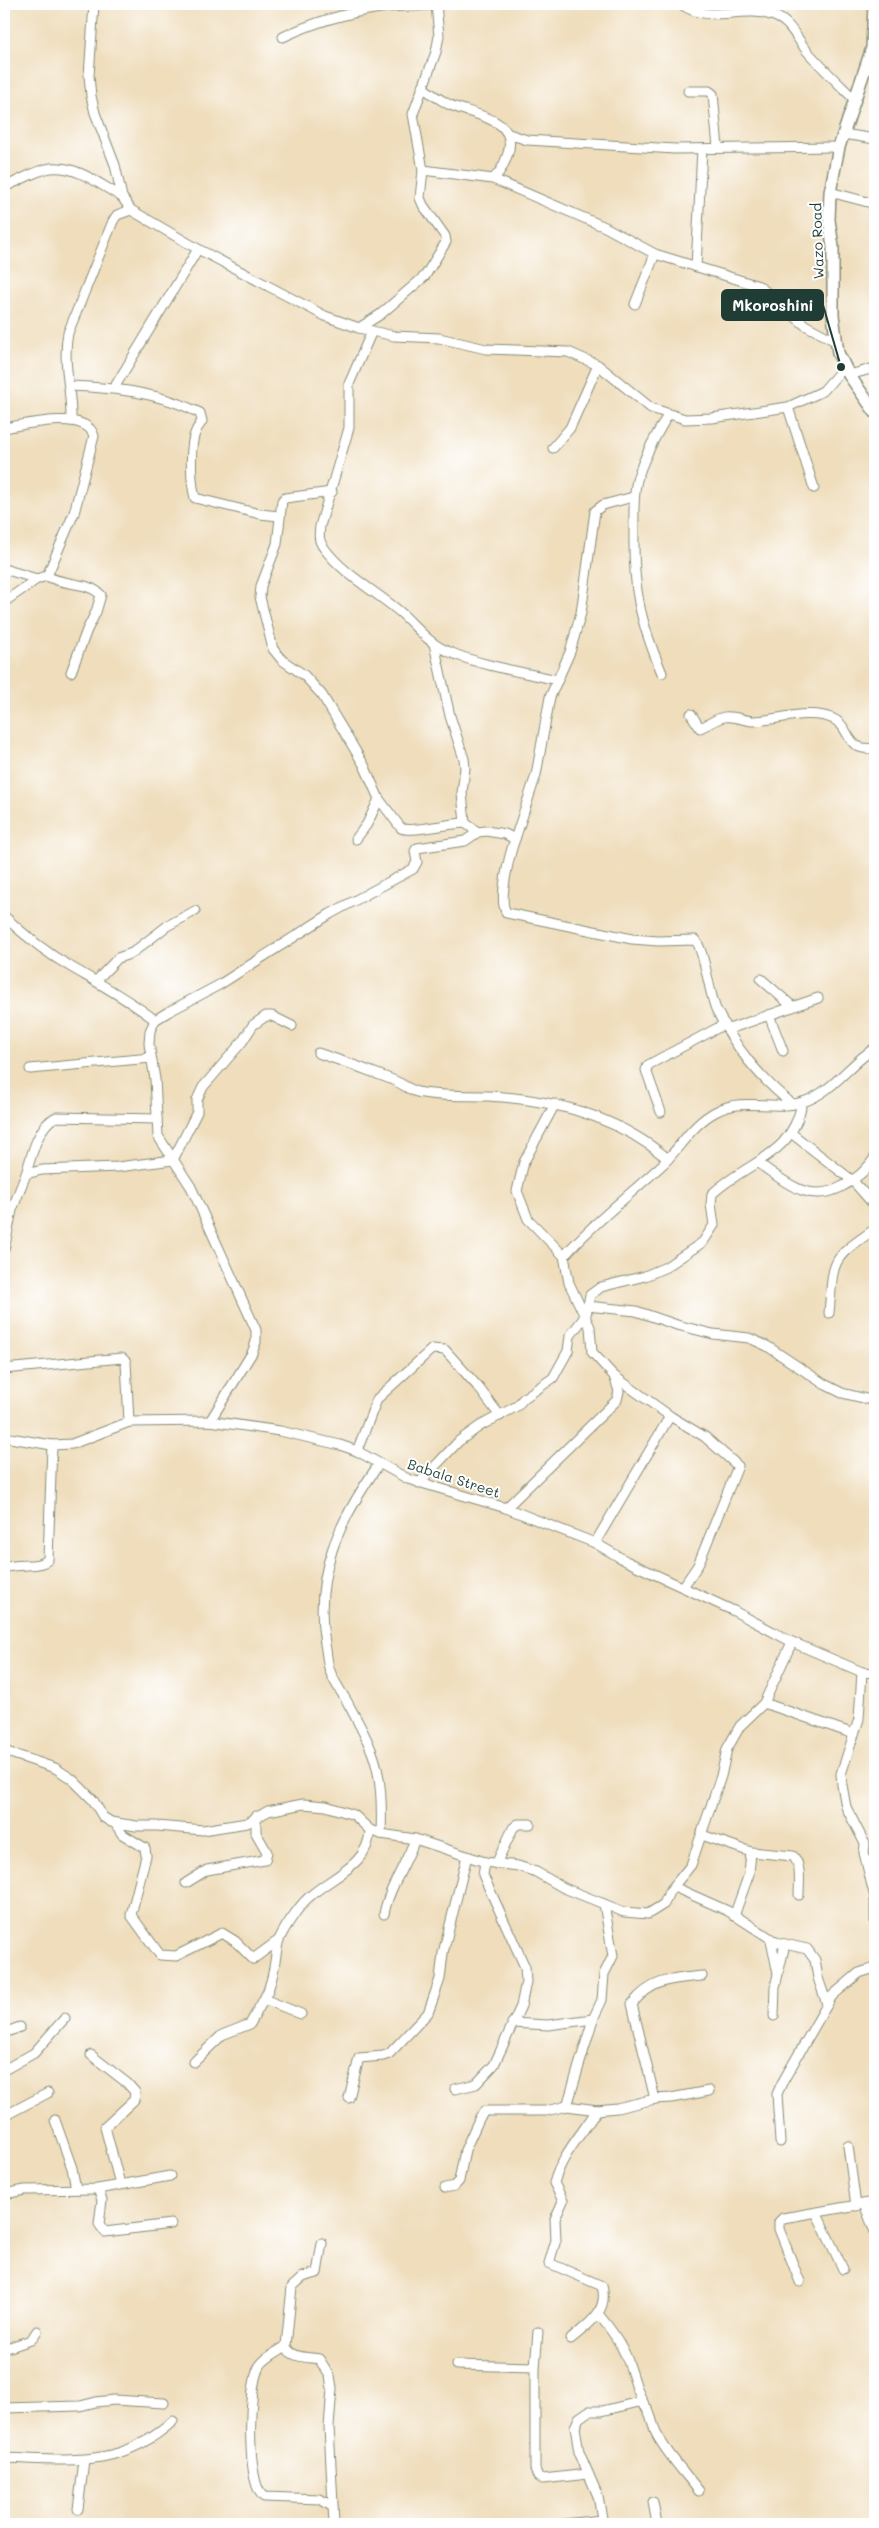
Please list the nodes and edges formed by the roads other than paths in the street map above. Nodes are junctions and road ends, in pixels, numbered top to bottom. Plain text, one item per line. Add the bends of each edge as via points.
1 (94, 4) edge
2 (438, 4) edge
3 (681, 4) edge
4 (874, 4) edge
5 (379, 6) edge
6 (283, 37) dead end
7 (874, 48) edge
8 (422, 87) junction
9 (688, 91) dead end
10 (855, 100) junction
11 (509, 134) junction
12 (844, 134) junction
13 (875, 139) edge
14 (718, 148) junction
15 (838, 148) junction
16 (702, 149) junction
17 (423, 170) junction
18 (493, 179) junction
19 (4, 187) edge
20 (830, 192) junction
21 (122, 197) junction
22 (875, 204) edge
23 (131, 210) junction
24 (198, 249) junction
25 (655, 254) junction
26 (696, 267) junction
27 (635, 304) dead end
28 (359, 328) junction
29 (372, 331) junction
30 (837, 342) junction
31 (598, 365) junction
32 (875, 368) edge
33 (846, 371) junction
34 (70, 386) junction
35 (114, 388) junction
36 (788, 407) junction
37 (875, 412) edge
38 (668, 414) junction
39 (71, 421) junction
40 (4, 428) edge
41 (553, 448) dead end
42 (814, 488) dead end
43 (332, 492) junction
44 (633, 497) junction
45 (280, 516) junction
46 (4, 569) edge
47 (47, 576) junction
48 (36, 579) junction
49 (4, 602) edge
50 (434, 644) junction
51 (71, 672) dead end
52 (662, 673) dead end
53 (558, 680) junction
54 (691, 714) dead end
55 (875, 748) edge
56 (379, 799) junction
57 (465, 823) junction
58 (478, 832) junction
59 (356, 839) dead end
60 (515, 840) junction
61 (195, 911) dead end
62 (4, 916) edge
63 (761, 979) dead end
64 (96, 981) junction
65 (818, 998) dead end
66 (793, 1007) junction
67 (769, 1015) junction
68 (155, 1020) junction
69 (292, 1026) dead end
70 (727, 1026) junction
71 (875, 1048) edge
72 (783, 1051) dead end
73 (318, 1052) dead end
74 (151, 1058) junction
75 (30, 1069) dead end
76 (802, 1102) junction
77 (555, 1104) junction
78 (792, 1104) junction
79 (661, 1112) dead end
80 (157, 1119) junction
81 (791, 1133) junction
82 (875, 1157) edge
83 (668, 1159) junction
84 (174, 1160) junction
85 (758, 1163) junction
86 (26, 1174) junction
87 (853, 1181) junction
88 (875, 1206) edge
89 (875, 1229) edge
90 (4, 1250) edge
91 (564, 1256) junction
92 (576, 1298) junction
93 (587, 1306) junction
94 (829, 1313) dead end
95 (4, 1369) edge
96 (614, 1376) junction
97 (875, 1401) edge
98 (500, 1416) junction
99 (670, 1416) junction
100 (210, 1421) junction
101 (129, 1422) junction
102 (4, 1437) edge
103 (52, 1445) junction
104 (357, 1451) junction
105 (379, 1464) junction
106 (419, 1483) junction
107 (506, 1508) junction
108 (595, 1543) junction
109 (4, 1568) edge
110 (683, 1587) junction
111 (792, 1642) junction
112 (862, 1672) junction
113 (875, 1673) edge
114 (764, 1703) junction
115 (854, 1734) junction
116 (4, 1751) edge
117 (256, 1816) junction
118 (115, 1823) junction
119 (530, 1824) dead end
120 (370, 1830) junction
121 (381, 1834) junction
122 (702, 1835) junction
123 (415, 1839) junction
124 (751, 1852) junction
125 (467, 1856) junction
126 (485, 1862) junction
127 (496, 1864) junction
128 (186, 1883) dead end
129 (674, 1887) junction
130 (799, 1896) dead end
131 (604, 1904) junction
132 (384, 1914) dead end
133 (734, 1916) junction
134 (875, 1922) edge
135 (279, 1940) junction
136 (771, 1940) junction
137 (785, 1944) junction
138 (875, 1968) edge
139 (778, 1974) junction
140 (702, 1976) dead end
141 (264, 1999) junction
142 (827, 2004) junction
143 (301, 2014) dead end
144 (774, 2016) dead end
145 (65, 2018) dead end
146 (593, 2019) junction
147 (512, 2024) junction
148 (20, 2027) dead end
149 (4, 2034) edge
150 (91, 2055) dead end
151 (194, 2062) dead end
152 (4, 2070) edge
153 (455, 2089) dead end
154 (709, 2091) dead end
155 (48, 2093) dead end
156 (349, 2098) dead end
157 (655, 2099) junction
158 (567, 2106) junction
159 (596, 2110) junction
160 (4, 2116) edge
161 (55, 2120) dead end
162 (780, 2142) dead end
163 (848, 2146) dead end
164 (170, 2176) dead end
165 (120, 2184) junction
166 (445, 2188) dead end
167 (76, 2189) junction
168 (98, 2189) junction
169 (4, 2194) edge
170 (875, 2202) edge
171 (860, 2205) junction
172 (817, 2214) junction
173 (172, 2224) dead end
174 (875, 2232) edge
175 (322, 2243) dead end
176 (843, 2269) dead end
177 (800, 2282) dead end
178 (598, 2314) junction
179 (38, 2331) dead end
180 (538, 2332) dead end
181 (571, 2340) dead end
182 (286, 2346) junction
183 (4, 2349) edge
184 (456, 2365) dead end
185 (535, 2367) junction
186 (164, 2403) dead end
187 (644, 2404) junction
188 (4, 2408) edge
189 (173, 2421) dead end
190 (4, 2458) edge
191 (84, 2460) junction
192 (588, 2474) junction
193 (699, 2491) dead end
194 (653, 2502) dead end
195 (333, 2508) junction
196 (78, 2509) dead end
197 (602, 2522) edge
198 (334, 2524) edge
199 (564, 2524) edge
200 (657, 2524) edge

1 - 21 street via 88,76 95,113 115,165
2 - 5 street
2 - 8 street via 437,44
3 - 10 street via 706,14 740,12 765,14 782,20
4 - 7 main road, Wazo Road
5 - 6 street via 318,21
7 - 10 main road, Wazo Road
8 - 11 street via 448,104 493,120
8 - 17 street via 413,114
9 - 14 street via 709,91 713,94
10 - 12 main road, Wazo Road
11 - 16 street via 527,140
11 - 18 street via 508,156
12 - 13 street
12 - 15 main road, Wazo Road
14 - 15 street
14 - 16 street
15 - 20 main road, Wazo Road
16 - 26 street
17 - 18 street
17 - 28 street via 422,204 446,242 426,276
18 - 25 street via 605,227
19 - 21 street via 43,170 63,168 96,181
20 - 22 street
20 - 30 main road, Wazo Road
21 - 23 street
23 - 24 street
23 - 34 street via 117,215 112,221 68,333 65,349
24 - 28 street via 325,316
24 - 35 street
25 - 26 street
25 - 27 street
26 - 30 street via 759,286 805,325
28 - 29 street
29 - 31 street via 394,336 439,338 486,349 568,352
29 - 43 street via 349,384 349,428
30 - 33 main road, Wazo Road
31 - 38 street via 651,408
31 - 41 street via 570,428
32 - 33 street
33 - 36 street via 823,391
33 - 37 main road, Wazo Road
34 - 35 street
34 - 39 street
35 - 45 street via 157,395 200,412 202,421 195,431 193,451 195,498 253,513
36 - 38 street via 712,418 685,419
36 - 42 street
38 - 44 street via 644,460
39 - 40 street
39 - 47 street via 92,430 94,443 74,513
43 - 45 street via 286,498 282,501
43 - 50 street via 319,533 323,547 354,579 402,613
44 - 52 street via 637,600
44 - 53 street via 603,505 596,511 581,613
45 - 56 street via 277,544 260,597 273,649 282,660 304,674 322,695 364,765
46 - 48 street
47 - 48 street
47 - 51 street via 95,590 101,595
48 - 49 street
50 - 53 street via 471,660
50 - 57 street via 448,709 464,758
53 - 60 street via 550,697 536,775
54 - 55 street via 700,728 726,717 748,721 807,715 831,718 855,746
56 - 57 street via 404,830
56 - 59 street
57 - 58 street
58 - 60 street via 495,831
58 - 68 street via 465,841 417,848 416,866 407,873 330,914 219,985
60 - 70 street via 506,877 505,911 632,939 658,942 695,940 700,948 709,990
61 - 64 street via 167,926 132,953 118,958
62 - 64 street via 20,932 68,966
63 - 66 street
64 - 68 street
65 - 66 street
66 - 67 street
67 - 70 street
67 - 72 street
68 - 74 street via 149,1038
69 - 84 street via 272,1016 266,1016 253,1025 203,1087 197,1100 197,1112
70 - 78 street via 759,1076
70 - 79 street via 648,1065 646,1070
71 - 76 street via 832,1085
73 - 77 street via 416,1091
74 - 75 street
74 - 80 street
76 - 78 street
76 - 81 street
77 - 83 street via 624,1128
77 - 91 street via 524,1162 517,1191 528,1219
78 - 83 street via 778,1107 733,1105 719,1110 690,1130
80 - 84 street via 158,1136
80 - 86 street via 56,1117 48,1120
81 - 85 street
81 - 87 street
82 - 87 street
83 - 91 street
84 - 86 street
84 - 100 street via 191,1187 256,1330 252,1352
85 - 87 street via 805,1192 833,1192
85 - 93 street via 712,1194 710,1204 714,1225 703,1242 686,1256 645,1276 601,1287
86 - 90 street via 12,1210
87 - 88 street
89 - 94 street via 836,1259
91 - 92 street via 567,1277
92 - 93 street
92 - 93 street
93 - 96 street via 592,1352
93 - 97 street via 636,1311 713,1334 749,1338 767,1346 824,1384 842,1393
93 - 98 street via 570,1336 568,1351 553,1378
95 - 101 street via 122,1358 126,1362
96 - 99 street
96 - 107 street via 619,1391 617,1400
98 - 104 street via 445,1350 432,1349 377,1399
98 - 106 street via 459,1441
99 - 108 street
99 - 110 street via 705,1437 738,1466 698,1565
100 - 101 street, Babala Street
100 - 104 street, Babala Street via 280,1432
101 - 103 street, Babala Street via 84,1441
102 - 103 street, Babala Street
103 - 109 street via 48,1560 43,1564
104 - 105 street, Babala Street
105 - 106 street, Babala Street
105 - 121 street via 338,1533 321,1594 321,1622 330,1671 373,1752 380,1798
106 - 107 street, Babala Street
107 - 108 street, Babala Street
108 - 110 street, Babala Street
110 - 111 street, Babala Street
111 - 112 street, Babala Street
111 - 114 street
112 - 113 street, Babala Street
112 - 115 street via 859,1719
114 - 115 street
114 - 122 street via 732,1738
115 - 134 street via 841,1774 842,1785 846,1807 865,1844
116 - 118 street via 56,1768 93,1800 103,1817
117 - 118 street via 248,1822 203,1830
117 - 120 street via 303,1804 326,1806 354,1815
117 - 128 street via 256,1833 267,1852 265,1860 207,1870
118 - 135 street via 122,1834 145,1848 146,1856 131,1915 160,1955 176,1956 222,1934 253,1959
119 - 127 street via 518,1824 513,1828
120 - 121 street
120 - 135 street via 370,1841 364,1854 307,1898
121 - 123 street
122 - 124 street
122 - 129 street via 692,1865
123 - 125 street
123 - 132 street
124 - 130 street via 794,1856 799,1873
124 - 133 street via 749,1874
125 - 126 street
125 - 156 street via 443,1953 440,1979 428,2013 389,2054 359,2058
126 - 127 street
126 - 147 street via 483,1875 487,1888 525,1967 526,1982 521,2006
127 - 131 street via 527,1869
129 - 131 street via 664,1904 648,1914 624,1912
129 - 133 street
131 - 146 street via 613,1956 604,1974 602,2000
133 - 136 street
135 - 141 street via 272,1986
136 - 137 street
136 - 139 street
137 - 139 street
137 - 142 street via 803,1947 810,1952
138 - 142 street via 859,1973
139 - 144 street
140 - 157 street via 654,1984 632,2004
141 - 143 street
141 - 151 street via 250,2024 222,2035
142 - 162 street via 776,2094
145 - 152 street via 34,2054
146 - 147 street via 548,2025
146 - 158 street
147 - 153 street via 494,2065 476,2084
148 - 149 street
150 - 165 street via 128,2083 134,2092 134,2100 105,2126
154 - 157 street
155 - 160 street
157 - 159 street
158 - 159 street
158 - 166 street via 546,2111 483,2113 465,2150 459,2181
159 - 178 street via 568,2150 555,2180 554,2185 563,2201 555,2219 556,2240 549,2263 602,2286 604,2300
161 - 167 street
163 - 171 street
164 - 165 street
165 - 168 street
167 - 168 street
167 - 169 street via 25,2190
168 - 173 street via 102,2200 99,2224 105,2232
170 - 171 street
171 - 172 street
171 - 174 street
172 - 176 street
172 - 177 street via 787,2216 779,2222
175 - 182 street via 317,2273 303,2277 292,2287
178 - 181 street
178 - 187 street via 613,2331
179 - 183 street via 31,2340
180 - 185 street
182 - 195 street via 292,2354 319,2359 330,2376
182 - 195 street via 260,2364 254,2376 252,2444 256,2487 264,2497 320,2499
184 - 185 street
185 - 192 street via 534,2469 543,2479
186 - 188 street via 114,2400 80,2406
187 - 192 street via 639,2402 589,2411 579,2418 575,2441
187 - 193 street via 657,2436
189 - 191 street via 142,2445 112,2456
190 - 191 street
191 - 196 street
192 - 197 street via 598,2496
194 - 200 street
195 - 198 street
197 - 199 street

